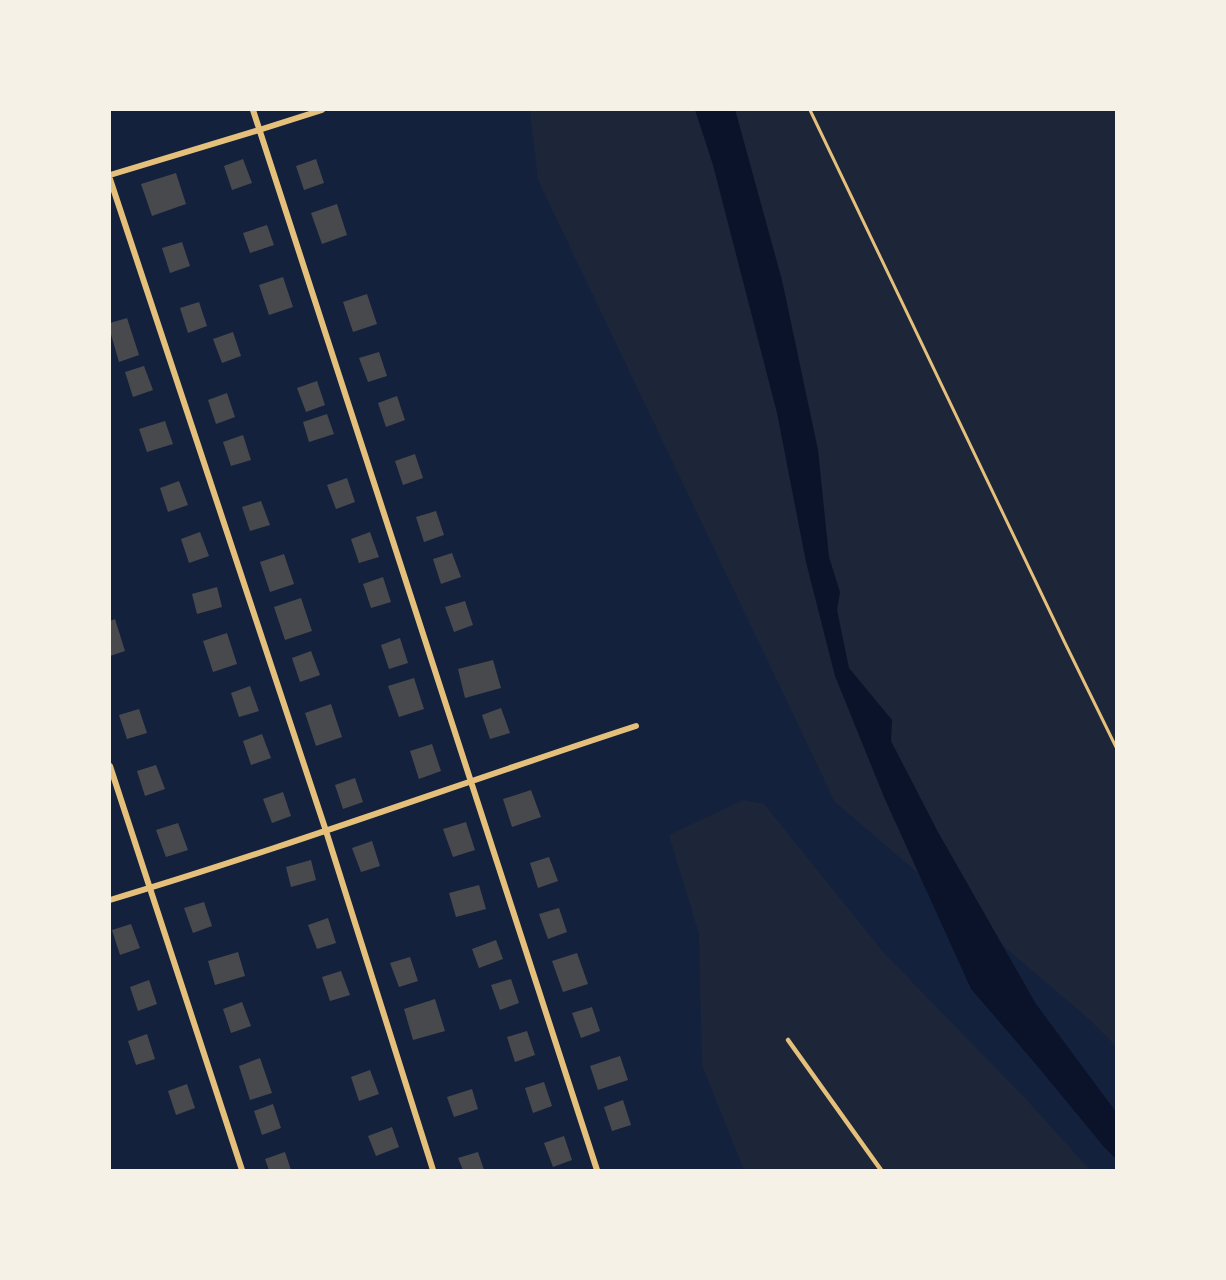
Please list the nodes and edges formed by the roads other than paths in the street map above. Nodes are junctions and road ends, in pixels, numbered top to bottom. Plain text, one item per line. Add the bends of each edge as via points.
1 (253, 110) edge
2 (322, 110) edge
3 (259, 130) junction
4 (110, 175) edge
5 (110, 179) edge
6 (636, 726) dead end
7 (110, 766) edge
8 (470, 780) junction
9 (326, 831) junction
10 (149, 888) junction
11 (110, 900) edge
12 (788, 1040) dead end
13 (242, 1170) edge
14 (433, 1170) edge
15 (597, 1170) edge
16 (881, 1170) edge

1 - 3 street
2 - 3 street
3 - 4 street
3 - 8 street
5 - 9 street
6 - 8 street
7 - 10 street
8 - 9 street
8 - 15 street
9 - 10 street
9 - 14 street
10 - 11 street
10 - 13 street
12 - 16 lane

